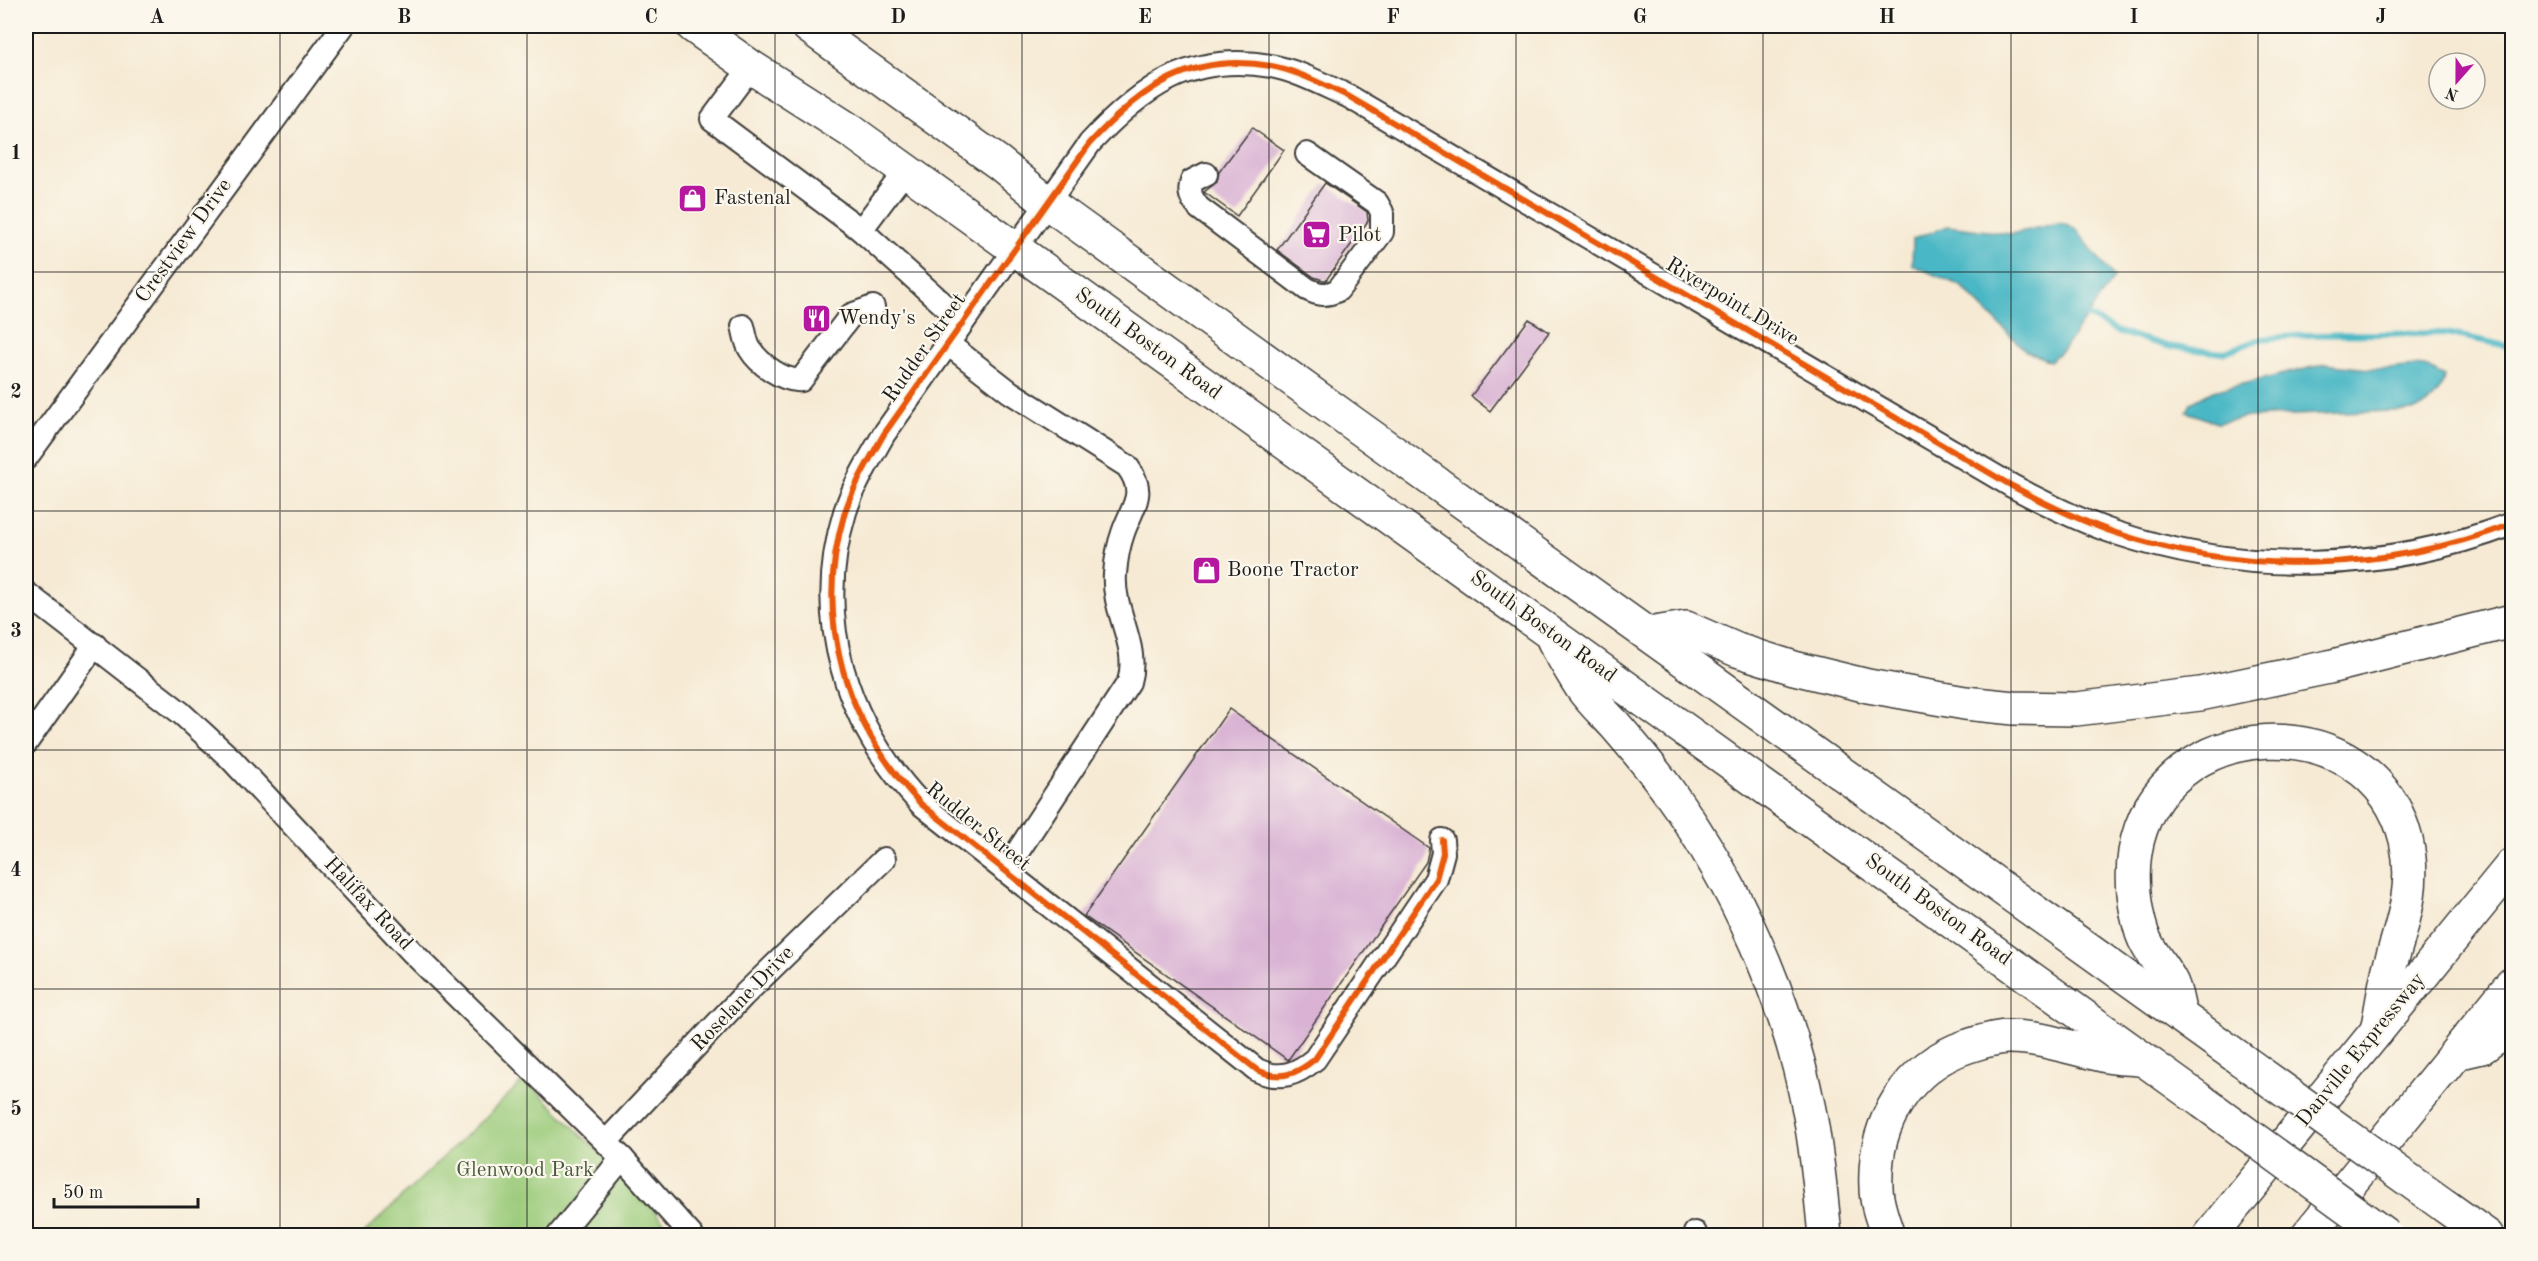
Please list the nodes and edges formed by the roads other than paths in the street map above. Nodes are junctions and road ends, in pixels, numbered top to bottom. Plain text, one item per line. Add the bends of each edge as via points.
1 (344, 26) edge
2 (693, 26) edge
3 (807, 26) edge
4 (751, 67) junction
5 (1307, 154) dead end
6 (906, 170) junction
7 (1206, 174) dead end
8 (1048, 203) junction
9 (861, 230) junction
10 (1016, 249) junction
11 (873, 307) dead end
12 (963, 322) junction
13 (743, 326) dead end
14 (948, 344) junction
15 (26, 458) edge
16 (2512, 524) edge
17 (26, 593) edge
18 (2512, 621) edge
19 (1547, 630) junction
20 (1648, 634) junction
21 (95, 645) junction
22 (26, 743) edge
23 (1442, 840) dead end
24 (884, 859) dead end
25 (2512, 865) edge
26 (1005, 872) junction
27 (2512, 984) edge
28 (2180, 1015) junction
29 (2512, 1026) edge
30 (2378, 1031) junction
31 (2457, 1052) junction
32 (2142, 1059) junction
33 (606, 1142) junction
34 (622, 1158) junction
35 (558, 1236) edge
36 (692, 1236) edge
37 (1826, 1236) edge
38 (1888, 1236) edge
39 (2210, 1236) edge
40 (2307, 1236) edge
41 (2388, 1236) edge
42 (2487, 1236) edge

1 - 15 street, Crestview Drive
2 - 4 highway, South Boston Road
3 - 8 highway via 999,163
4 - 6 highway, South Boston Road
4 - 9 street via 712,119
5 - 7 street via 1377,204 1382,212 1382,232 1338,290 1329,295 1306,289 1199,208 1189,190 1192,181
6 - 9 street
6 - 10 highway, South Boston Road
8 - 10 street, Riverpoint Drive
8 - 16 street, Riverpoint Drive via 1090,143 1141,94 1169,78 1216,65 1273,67 1305,77 1366,106 2012,486 2116,533 2214,556 2320,563 2424,550
8 - 20 highway
9 - 12 street
10 - 12 street, Rudder Street
10 - 19 highway, South Boston Road
11 - 13 street via 851,315 801,380 787,379 758,359 749,348
12 - 14 street, Rudder Street
14 - 26 street, Rudder Street via 884,434 845,511 832,583 834,626 851,697 881,756 921,804
14 - 26 street via 1010,392 1127,466 1138,491 1116,555 1114,580 1117,605 1133,652 1130,682
17 - 21 street, Halifax Road
18 - 20 highway via 2329,667 2200,694 2076,709 1965,703 1794,668 1686,628
19 - 32 highway, South Boston Road
19 - 37 highway via 1583,690 1633,746 1696,832 1758,951 1778,998 1809,1109
20 - 28 highway
21 - 22 street
21 - 33 street, Halifax Road via 181,713 230,758 412,953
23 - 26 street, Rudder Street via 1436,879 1315,1059 1303,1069 1280,1077 1257,1070
24 - 33 street, Roselane Drive via 743,996
25 - 30 highway, Danville Expressway
27 - 31 highway
28 - 30 highway via 2171,982 2142,934 2133,880 2140,831 2163,789 2191,765 2223,748 2275,740 2328,751 2356,766 2374,780 2398,814 2406,841 2408,900
28 - 42 highway, bridge
29 - 31 highway via 2482,1047
30 - 39 highway, Danville Expressway
31 - 40 highway
32 - 38 highway via 2104,1056 2047,1041 2006,1037 1958,1049 1938,1059 1901,1094 1879,1144 1876,1190
32 - 41 highway, South Boston Road, bridge
33 - 34 street, Halifax Road
34 - 35 street
34 - 36 street, Halifax Road

